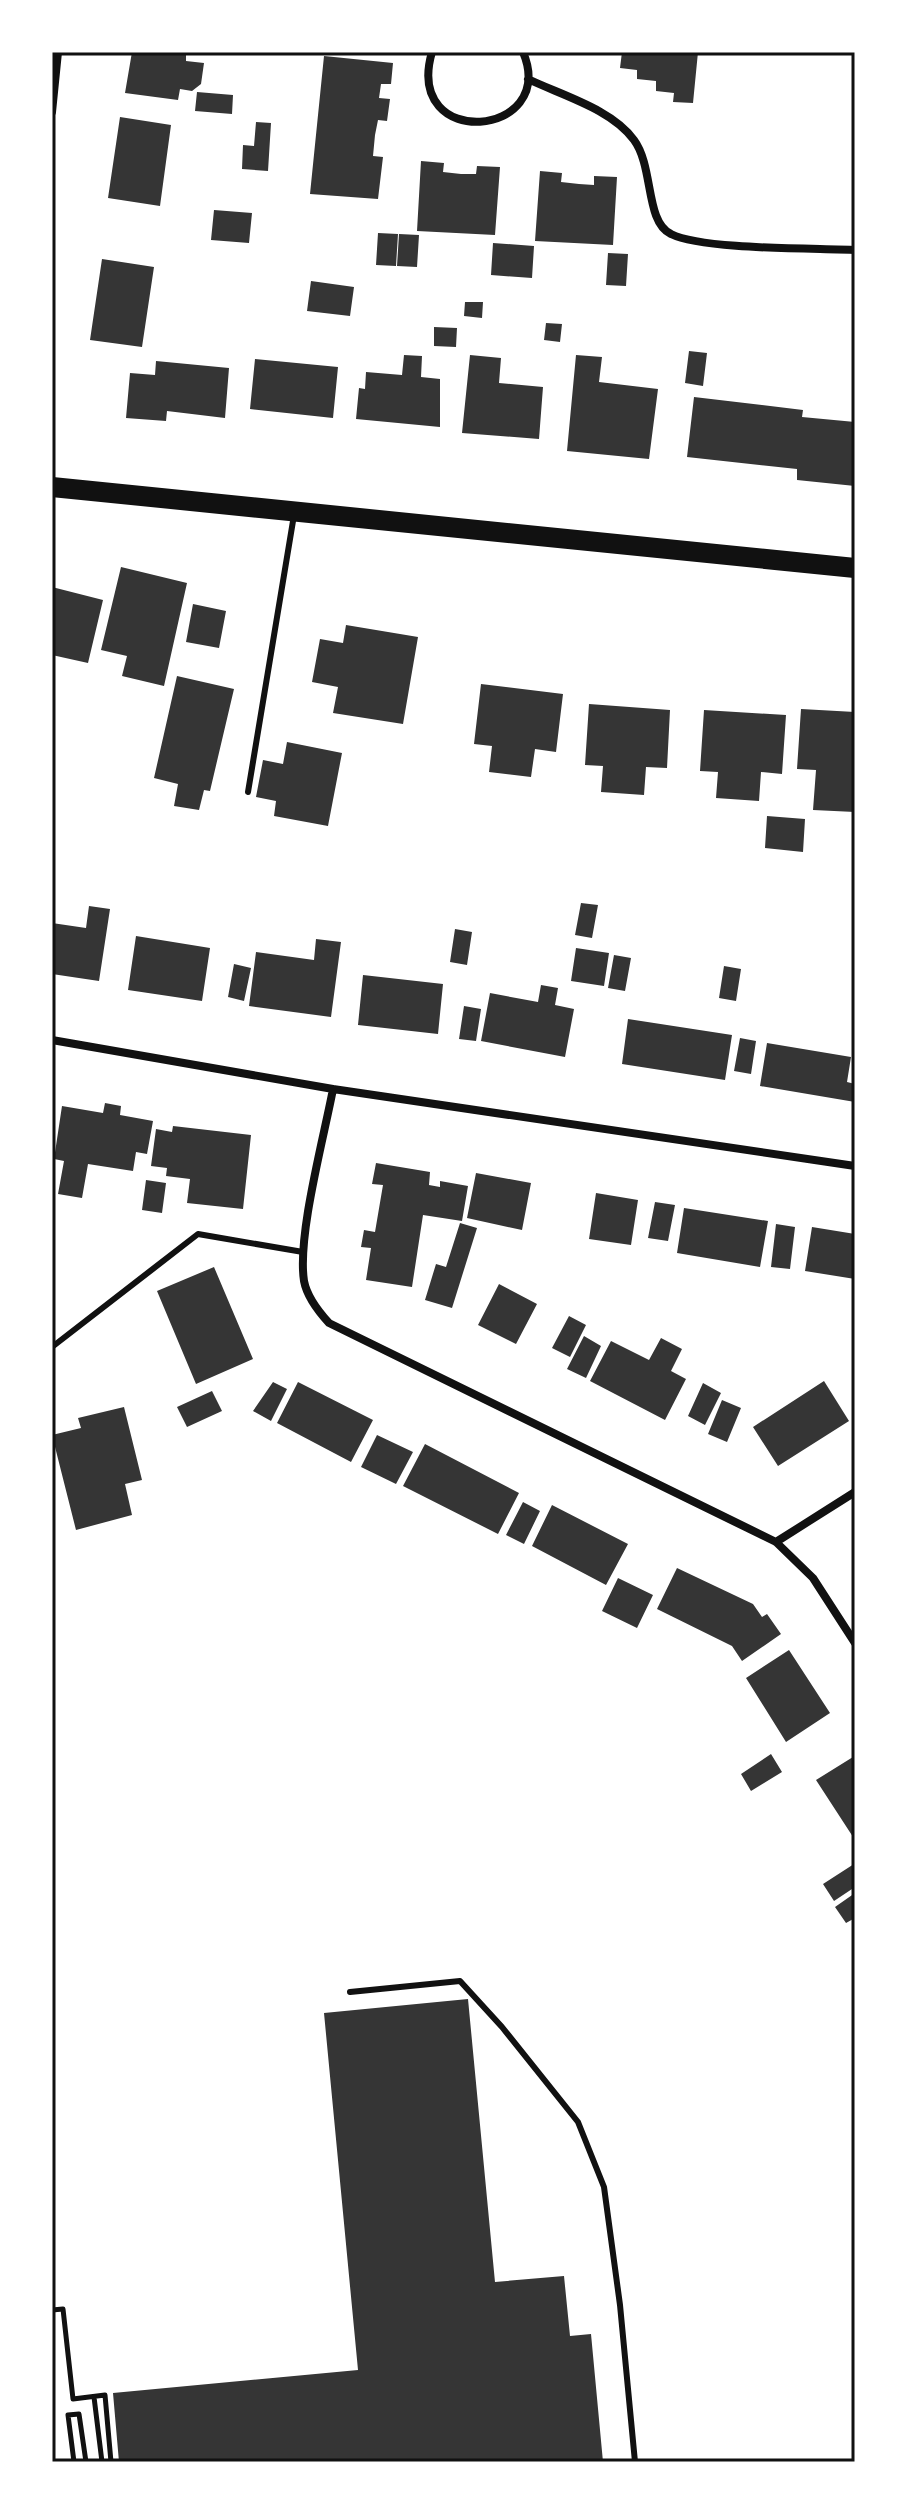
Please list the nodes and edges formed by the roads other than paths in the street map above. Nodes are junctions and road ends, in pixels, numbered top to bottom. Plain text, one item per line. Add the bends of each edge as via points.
1 (58, 52) edge
2 (432, 52) edge
3 (523, 52) edge
4 (528, 79) junction
5 (52, 112) edge
6 (855, 250) edge
7 (52, 487) edge
8 (295, 510) junction
9 (855, 568) edge
10 (248, 792) dead end
11 (52, 1040) edge
12 (333, 1089) junction
13 (855, 1166) edge
14 (303, 1252) junction
15 (52, 1347) edge
16 (855, 1492) edge
17 (776, 1542) junction
18 (855, 1643) edge
19 (350, 1992) dead end
20 (635, 2462) edge

1 - 5 street
2 - 4 street via 428,68 436,101 464,122 481,124 513,110
3 - 4 street
4 - 6 street via 611,119 633,137 645,158 653,213 670,234 699,242
7 - 8 main road
8 - 9 main road
8 - 10 lane
11 - 12 street
12 - 13 street
12 - 14 street
14 - 15 lane via 198,1234
14 - 17 street via 304,1283 329,1323
16 - 17 street
17 - 18 street via 813,1578
19 - 20 lane via 460,1981 578,2122 604,2187

